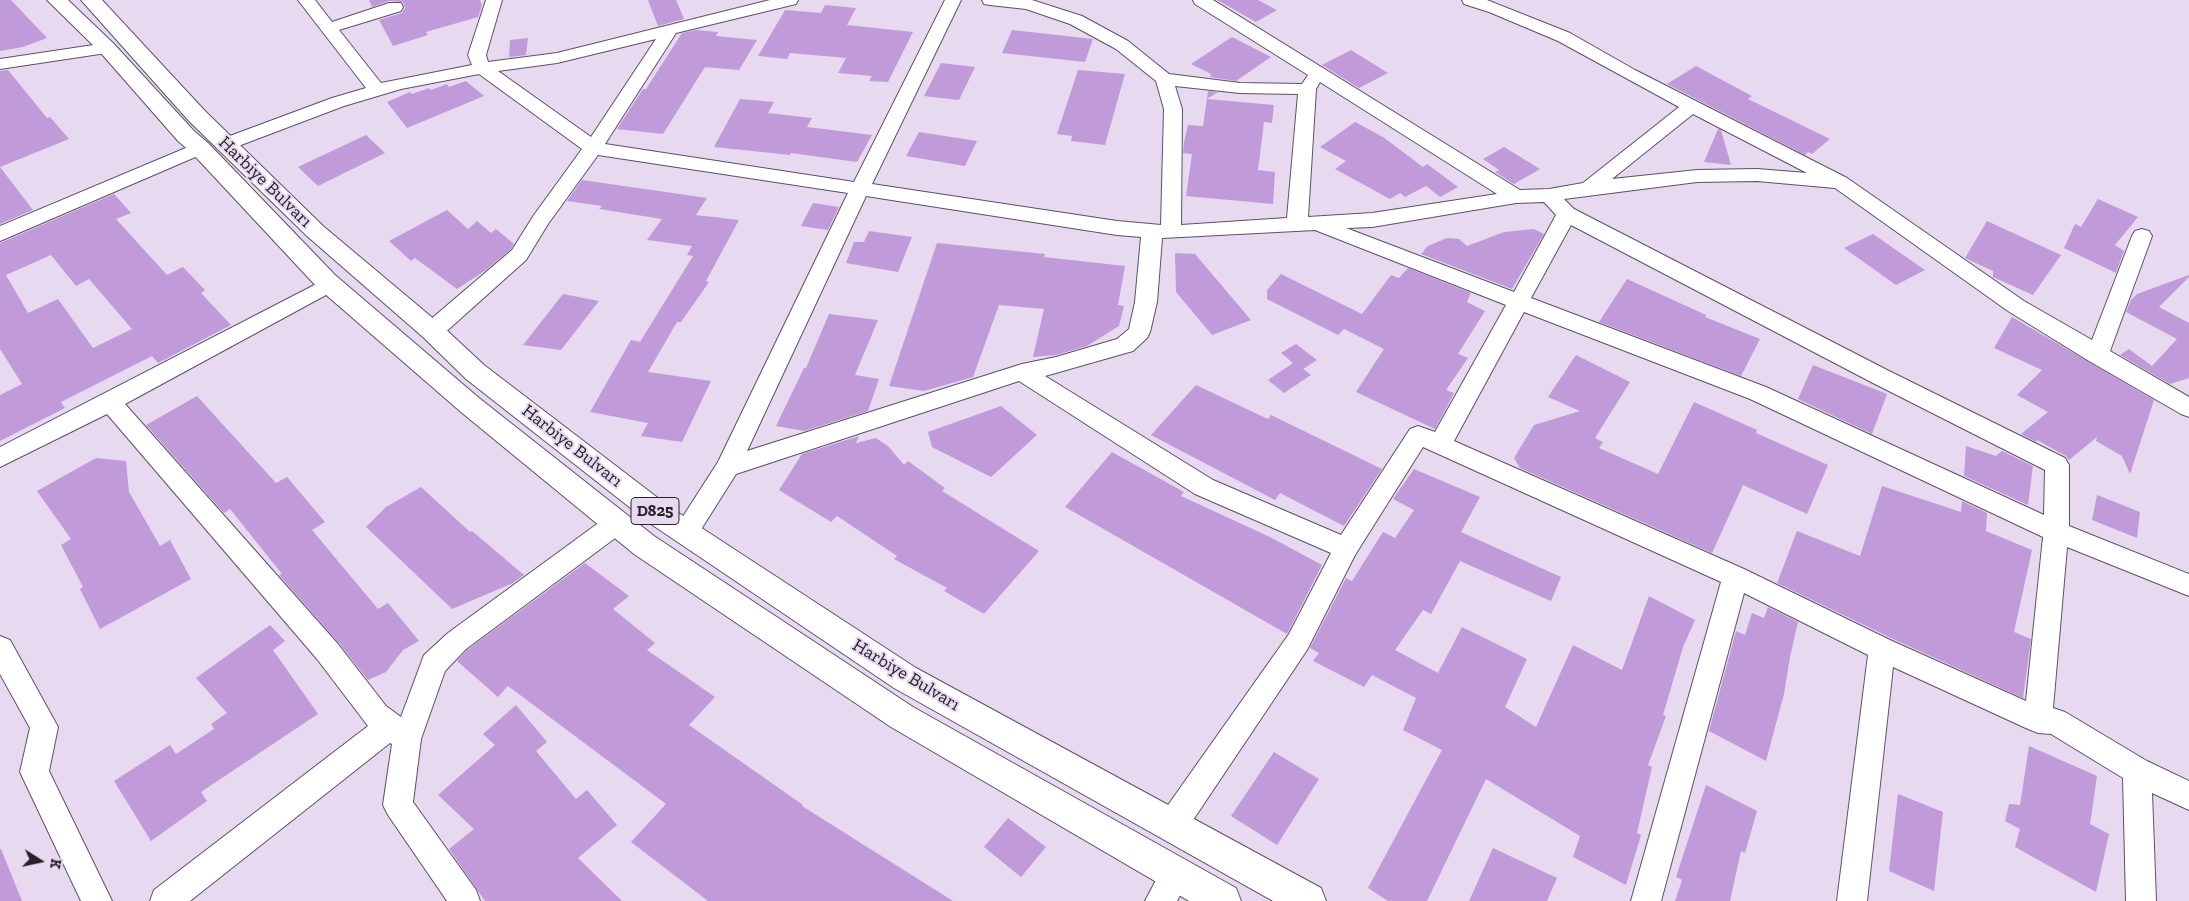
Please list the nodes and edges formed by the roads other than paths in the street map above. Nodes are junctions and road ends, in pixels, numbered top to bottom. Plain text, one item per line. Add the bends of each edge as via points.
1 (57, 0) edge
2 (91, 0) edge
3 (306, 0) edge
4 (494, 0) edge
5 (790, 0) edge
6 (953, 0) edge
7 (990, 0) edge
8 (1201, 0) edge
9 (1470, 0) edge
10 (395, 7) dead end
11 (329, 28) junction
12 (670, 30) junction
13 (107, 48) junction
14 (0, 64) edge
15 (482, 68) junction
16 (1164, 79) junction
17 (1312, 82) junction
18 (377, 90) junction
19 (1692, 106) junction
20 (213, 146) junction
21 (593, 148) junction
22 (1840, 182) junction
23 (861, 188) junction
24 (1589, 188) junction
25 (1549, 195) junction
26 (1516, 196) junction
27 (1567, 214) junction
28 (1306, 224) junction
29 (1162, 231) junction
30 (0, 234) edge
31 (2142, 236) dead end
32 (330, 284) junction
33 (1519, 302) junction
34 (432, 331) junction
35 (2097, 355) junction
36 (1022, 372) junction
37 (110, 402) junction
38 (2189, 408) edge
39 (1440, 445) junction
40 (0, 458) edge
41 (728, 467) junction
42 (617, 523) junction
43 (686, 532) junction
44 (2056, 532) junction
45 (1346, 548) junction
46 (1735, 577) junction
47 (2189, 585) edge
48 (0, 648) edge
49 (1882, 649) junction
50 (2038, 720) junction
51 (399, 733) junction
52 (2137, 771) junction
53 (2189, 796) edge
54 (1172, 826) junction
55 (1176, 874) junction
56 (97, 901) edge
57 (165, 901) edge
58 (465, 901) edge
59 (1160, 901) edge
60 (1223, 901) edge
61 (1308, 901) edge
62 (1646, 901) edge
63 (1852, 901) edge
64 (2141, 901) edge

1 - 13 main road, Harbiye Bulvarı / D825
2 - 20 main road, Harbiye Bulvarı / D825 via 196,116
3 - 11 street
4 - 15 street via 477,55
5 - 12 street
6 - 23 street
7 - 16 street via 1028,4 1076,20 1122,45
8 - 17 street
9 - 19 street via 1564,37
10 - 11 street
11 - 18 street
12 - 15 street via 557,58
12 - 21 street
13 - 14 street
13 - 20 main road, Harbiye Bulvarı / D825 via 186,136
15 - 18 street
15 - 21 street
16 - 17 street via 1240,88
16 - 29 street via 1173,109
17 - 26 street
17 - 28 street
18 - 20 street
19 - 22 street
19 - 24 street
20 - 30 street
20 - 32 main road, Harbiye Bulvarı / D825
20 - 34 main road, Harbiye Bulvarı / D825
21 - 23 street
21 - 34 street via 519,254
22 - 24 street via 1757,175 1697,176
22 - 35 street via 2016,306
23 - 29 street via 1117,228
23 - 41 street
24 - 25 street
25 - 26 street
25 - 27 street
26 - 28 street via 1372,220
27 - 33 street
27 - 44 street via 2057,465
28 - 29 street
28 - 33 street
29 - 36 street via 1139,332 1125,345
31 - 35 street
32 - 37 street
32 - 42 main road, Harbiye Bulvarı / D825 via 470,405
33 - 39 street
33 - 44 street via 1758,393
34 - 43 main road, Harbiye Bulvarı / D825 via 475,372
35 - 38 street
36 - 41 street
36 - 45 street via 1204,487
37 - 40 street
37 - 51 street via 327,651 376,715
39 - 45 street via 1418,435
39 - 46 street
41 - 43 street
42 - 51 street via 457,641 434,664
42 - 55 main road, Harbiye Bulvarı / D825 via 644,545 902,717
43 - 54 main road, Harbiye Bulvarı / D825 via 905,678
44 - 47 street
44 - 50 street
45 - 54 street via 1298,642
46 - 49 street
46 - 62 street
48 - 56 street via 44,727 34,772
49 - 50 street
49 - 63 street
50 - 52 street via 2055,721
51 - 57 street
51 - 58 street via 398,805
52 - 53 street
52 - 64 street
54 - 61 main road, Harbiye Bulvarı / D825
55 - 59 street
55 - 60 main road, Harbiye Bulvarı / D825

